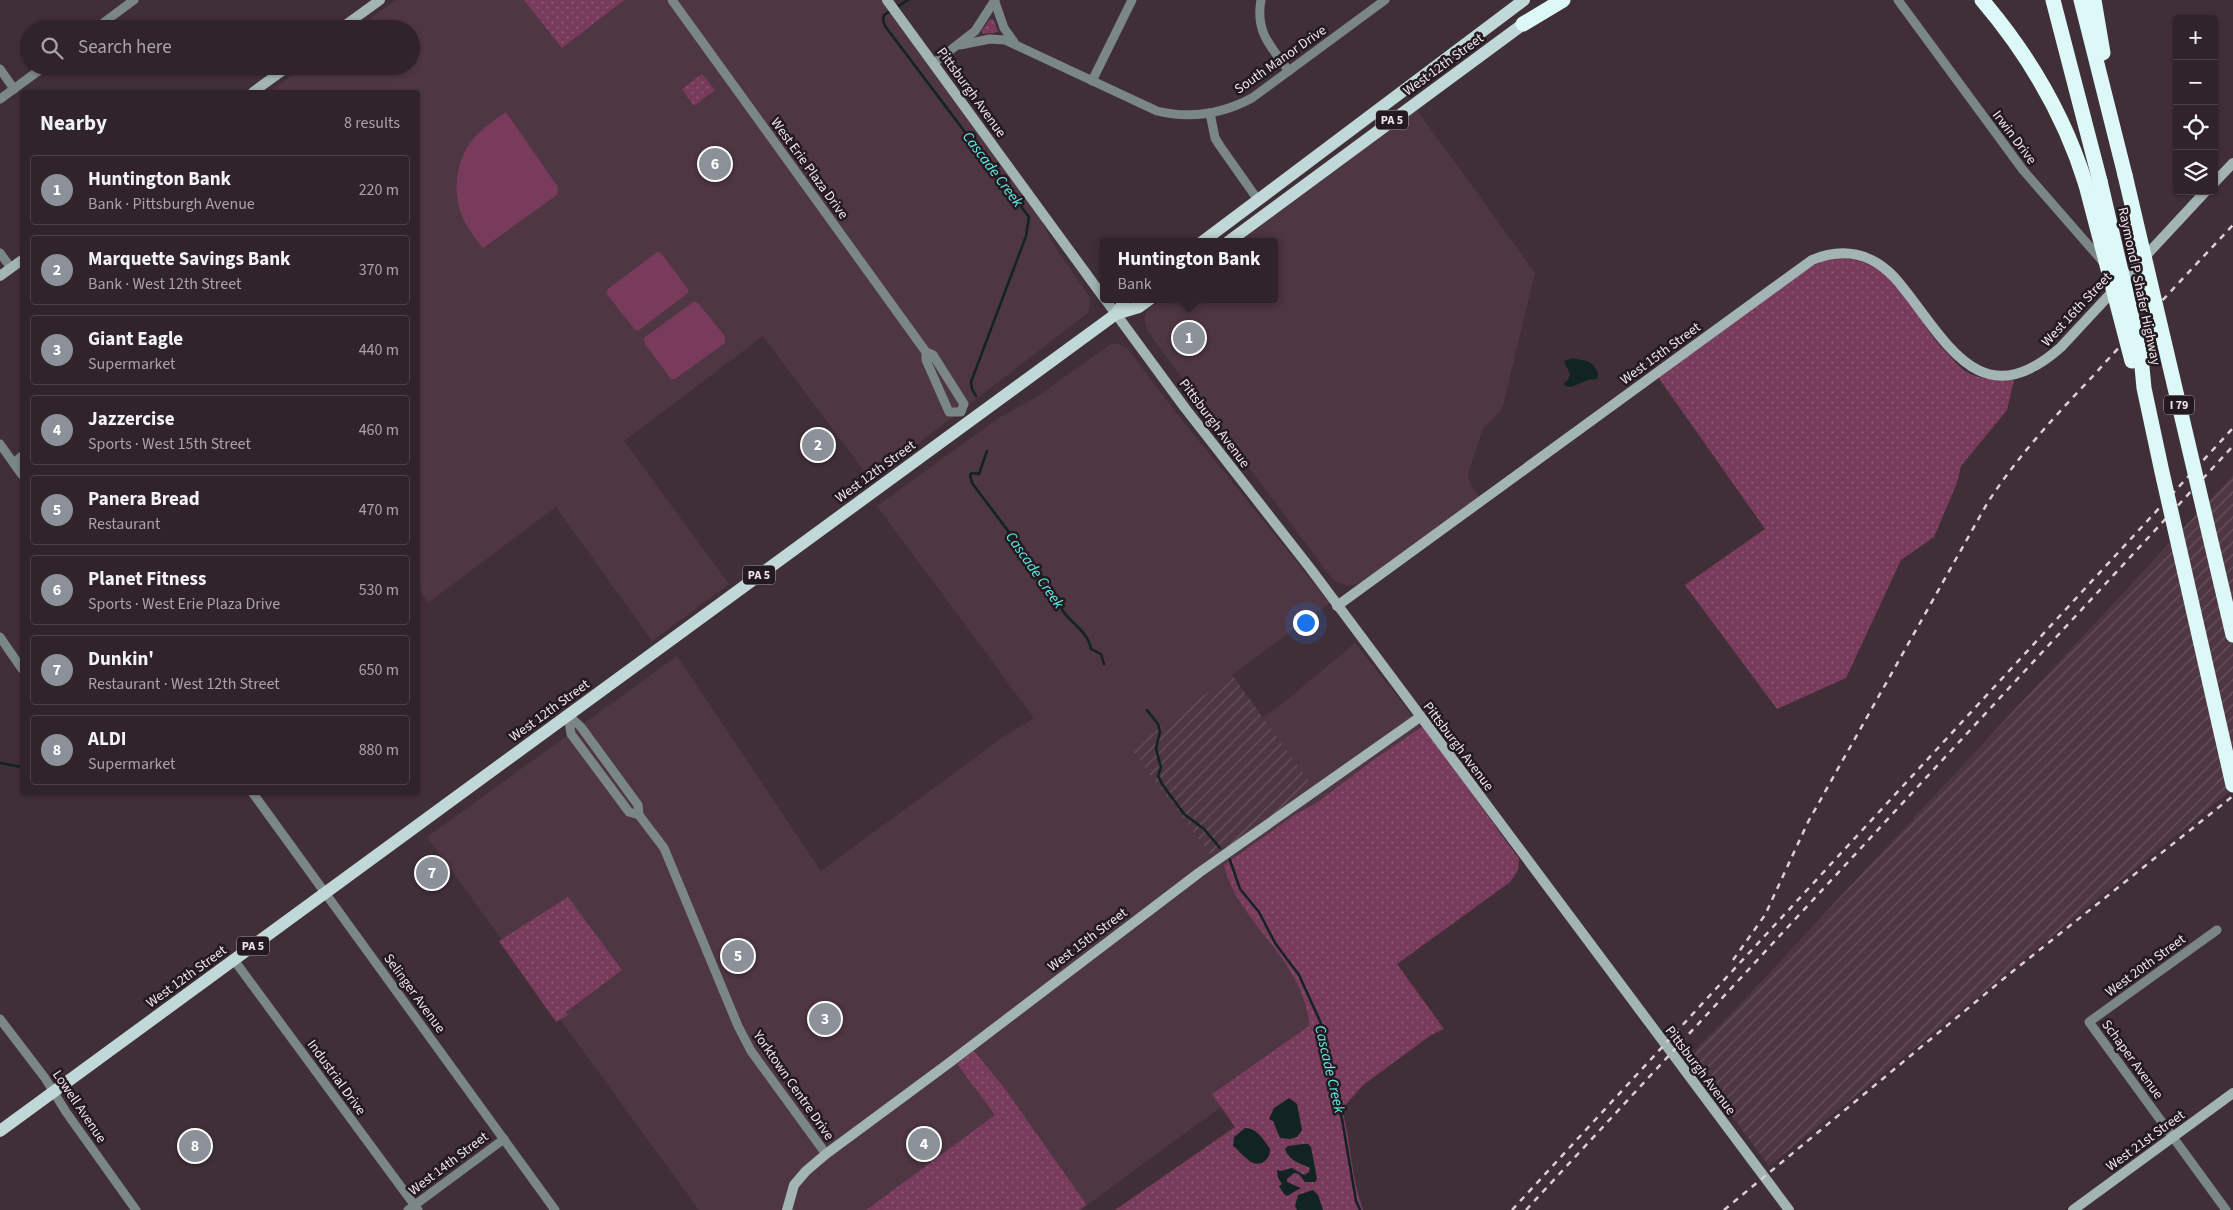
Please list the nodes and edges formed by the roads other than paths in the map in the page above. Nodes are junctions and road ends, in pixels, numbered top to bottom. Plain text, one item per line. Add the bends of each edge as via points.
1 (134, 0) edge
2 (672, 0) edge
3 (1132, 0) edge
4 (1261, 0) edge
5 (1385, 0) edge
6 (1524, 0) edge
7 (1556, 0) edge
8 (1563, 0) edge
9 (1898, 0) edge
10 (1982, 0) edge
11 (2053, 0) edge
12 (2081, 0) edge
13 (2094, 0) edge
14 (377, 1) edge
15 (888, 1) edge
16 (995, 1) edge
17 (107, 20) edge
18 (352, 20) edge
19 (1523, 24) junction
20 (1016, 44) junction
21 (960, 45) junction
22 (934, 63) junction
23 (0, 69) edge
24 (1289, 71) junction
25 (33, 75) edge
26 (277, 75) edge
27 (1092, 81) junction
28 (14, 89) junction
29 (256, 90) edge
30 (0, 99) edge
31 (1210, 113) junction
32 (2233, 163) edge
33 (2125, 175) junction
34 (2218, 179) edge
35 (2093, 183) junction
36 (2202, 195) edge
37 (1258, 200) junction
38 (1207, 238) edge
39 (1233, 238) edge
40 (0, 253) edge
41 (20, 261) edge
42 (11, 268) junction
43 (0, 276) edge
44 (2120, 282) junction
45 (1100, 291) edge
46 (1108, 303) edge
47 (1123, 303) edge
48 (1144, 303) edge
49 (1116, 314) junction
50 (926, 352) junction
51 (1992, 374) joint
52 (964, 417) junction
53 (0, 444) edge
54 (20, 458) edge
55 (14, 462) junction
56 (20, 472) edge
57 (1337, 606) junction
58 (2233, 636) edge
59 (0, 637) edge
60 (20, 666) edge
61 (568, 715) junction
62 (1420, 717) junction
63 (2233, 785) edge
64 (254, 795) edge
65 (324, 894) junction
66 (2217, 930) dead end
67 (234, 960) junction
68 (0, 1019) edge
69 (2089, 1022) joint
70 (54, 1092) junction
71 (2233, 1093) edge
72 (0, 1131) edge
73 (2172, 1138) junction
74 (504, 1139) junction
75 (826, 1154) junction
76 (788, 1205) edge
77 (414, 1208) edge
78 (136, 1210) edge
79 (556, 1210) edge
80 (1789, 1210) edge
81 (2073, 1210) edge
82 (2226, 1210) edge

1 - 17 street
2 - 50 street, West Erie Plaza Drive
3 - 27 street
4 - 24 street via 1261,31
5 - 24 street, South Manor Drive
6 - 37 main road, West 12th Street / PA 5
7 - 19 main road, West 12th Street / PA 5
8 - 19 highway
9 - 44 street, Irwin Drive via 2023,170
10 - 35 highway via 2019,49 2052,103
11 - 35 highway, Raymond P Shafer Highway / I 79
12 - 33 highway, Raymond P Shafer Highway / I 79
13 - 33 highway
14 - 18 street
15 - 22 street, Pittsburgh Avenue
16 - 20 street via 1006,33
16 - 21 street via 975,31
19 - 39 main road, West 12th Street / PA 5
20 - 21 street, South Manor Drive via 990,39
20 - 27 street, South Manor Drive
21 - 22 street
22 - 45 street, Pittsburgh Avenue
23 - 28 street
24 - 31 street, South Manor Drive via 1252,98
25 - 28 street
26 - 29 street
27 - 31 street, South Manor Drive via 1157,111 1181,115
28 - 30 street
31 - 37 street via 1220,146
32 - 34 street
33 - 58 highway, Raymond P Shafer Highway / I 79, bridge
35 - 63 highway, Raymond P Shafer Highway / I 79, bridge via 2141,357 2144,388
36 - 44 street, West 16th Street
37 - 38 main road, West 12th Street / PA 5
40 - 42 street
41 - 42 street
42 - 43 street
44 - 51 street, West 16th Street via 2045,362 2014,375
46 - 49 street, Pittsburgh Avenue
47 - 49 main road, West 12th Street / PA 5
48 - 49 main road, West 12th Street / PA 5
49 - 52 main road, West 12th Street / PA 5
49 - 57 street, Pittsburgh Avenue
50 - 52 street, West Erie Plaza Drive via 933,355 963,402
50 - 52 street, West Erie Plaza Drive via 926,360 949,412
51 - 57 street, West 15th Street via 1968,365 1951,351 1887,268 1854,254 1836,252 1820,256 1802,265
52 - 61 main road, West 12th Street / PA 5
53 - 55 street
54 - 55 street
55 - 56 street
57 - 62 street, Pittsburgh Avenue
59 - 60 street
61 - 65 main road, West 12th Street / PA 5
61 - 75 street, Yorktown Centre Drive via 572,735 629,812 639,815 668,856 751,1051
62 - 75 street, West 15th Street via 1200,872
62 - 80 street, Pittsburgh Avenue
64 - 65 street, Selinger Avenue
65 - 67 main road, West 12th Street / PA 5
65 - 74 street, Selinger Avenue
66 - 69 street, West 20th Street
67 - 70 main road, West 12th Street / PA 5
67 - 77 street, Industrial Drive
68 - 70 street, Lowell Avenue
69 - 73 street, Schaper Avenue
70 - 72 main road, West 12th Street / PA 5
70 - 78 street, Lowell Avenue
71 - 73 street, West 21st Street
73 - 81 street, West 21st Street
73 - 82 street, Schaper Avenue
74 - 77 street, West 14th Street
74 - 79 street, Selinger Avenue
75 - 76 street, West 15th Street via 799,1179

